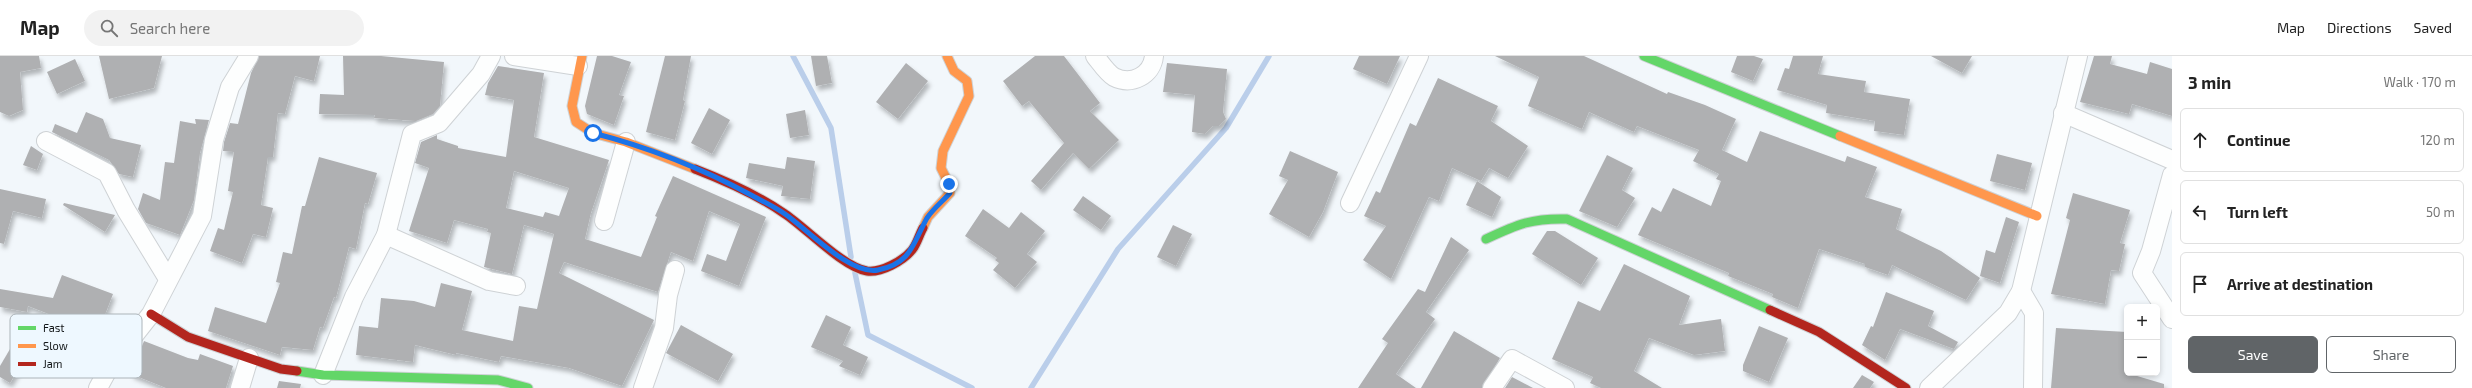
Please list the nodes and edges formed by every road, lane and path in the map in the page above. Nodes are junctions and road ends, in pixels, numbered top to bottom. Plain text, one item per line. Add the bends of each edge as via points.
1 (249, 56) edge
2 (491, 56) edge
3 (514, 56) edge
4 (947, 56) edge
5 (1095, 56) edge
6 (1154, 56) edge
7 (1419, 56) edge
8 (1644, 56) edge
9 (2078, 56) edge
10 (580, 61) edge
11 (2063, 113) junction
12 (46, 141) dead end
13 (626, 142) junction
14 (2172, 160) edge
15 (2172, 175) edge
16 (1350, 204) dead end
17 (2037, 216) junction
18 (604, 221) dead end
19 (386, 235) junction
20 (1486, 239) dead end
21 (675, 270) dead end
22 (168, 279) junction
23 (516, 286) dead end
24 (2021, 292) junction
25 (151, 314) junction
26 (2172, 319) edge
27 (142, 325) edge
28 (250, 358) junction
29 (323, 375) junction
30 (103, 378) edge
31 (98, 388) edge
32 (240, 388) edge
33 (528, 388) edge
34 (643, 388) edge
35 (1492, 388) edge
36 (1565, 388) edge
37 (1906, 388) edge
38 (1929, 388) edge
39 (2033, 388) edge

1 - 22 street via 230,87 214,140 202,216
2 - 19 street via 481,74 439,123 412,134
3 - 10 street
4 - 13 street via 954,71 967,81 969,96 943,151 941,168 949,184 950,193 928,217 912,250 898,262 878,270 867,271 851,265 784,212 721,179
5 - 6 street via 1114,76 1130,80 1145,76 1154,61
7 - 16 street
8 - 17 street
9 - 11 street
10 - 13 street via 572,106 576,122 593,133
11 - 14 street
11 - 17 street
12 - 22 street via 107,173
13 - 18 street
15 - 26 street via 2151,251 2142,273
17 - 24 street
19 - 23 street via 489,281
19 - 29 street via 354,297
20 - 37 street via 1514,226 1541,218 1567,219 1819,332
21 - 34 street via 668,295 664,328
22 - 25 street
24 - 38 street via 2008,313
24 - 39 street via 2034,313
25 - 27 street
25 - 28 street via 188,337
28 - 29 street via 281,370
28 - 32 street
29 - 33 street via 498,380
30 - 31 street
35 - 36 street via 1512,360

